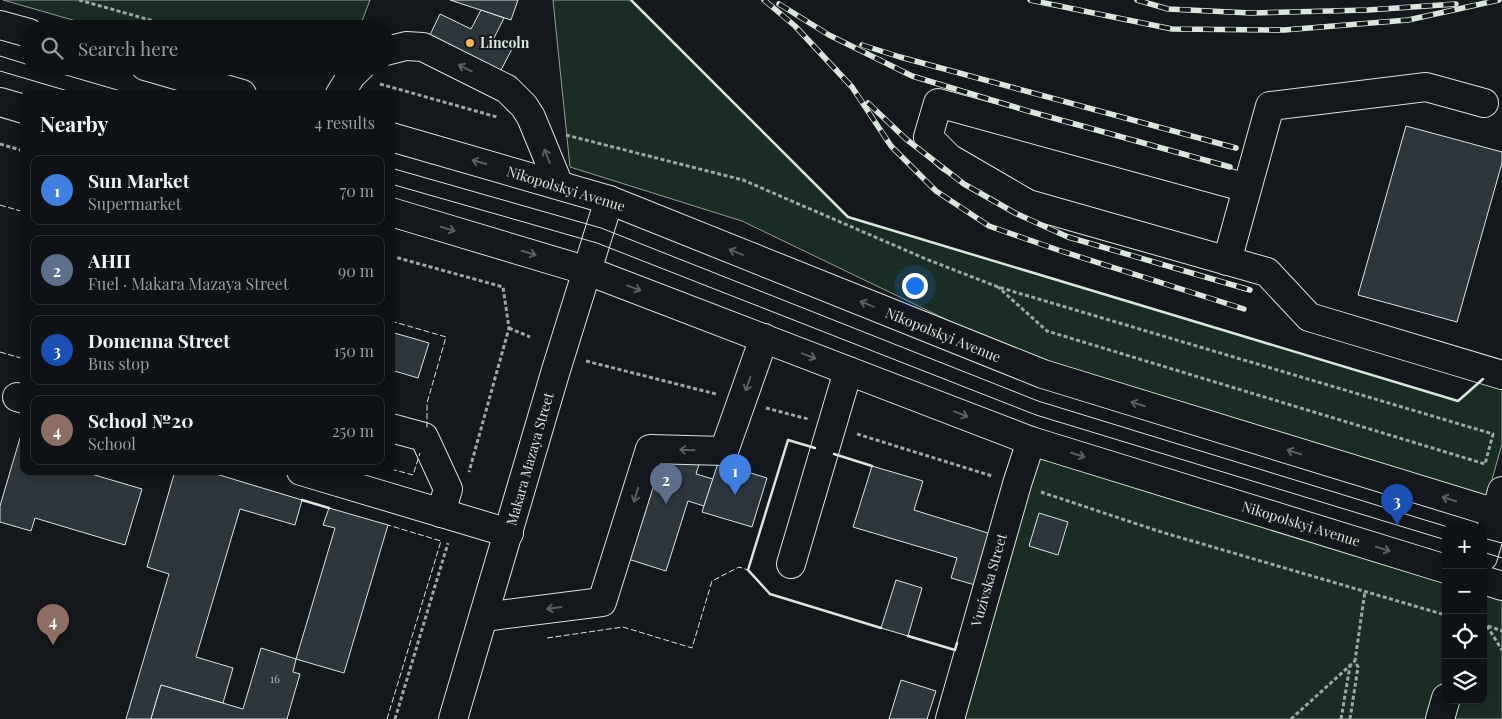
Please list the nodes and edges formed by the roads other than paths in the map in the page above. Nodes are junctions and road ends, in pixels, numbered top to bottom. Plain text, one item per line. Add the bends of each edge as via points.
1 (0, 25) edge
2 (20, 31) edge
3 (395, 49) edge
4 (176, 75) edge
5 (228, 90) edge
6 (0, 102) edge
7 (1484, 103) dead end
8 (20, 108) edge
9 (395, 138) edge
10 (559, 185) junction
11 (1247, 188) junction
12 (609, 200) junction
13 (395, 213) edge
14 (1227, 261) junction
15 (588, 271) junction
16 (764, 338) junction
17 (848, 371) junction
18 (1502, 375) edge
19 (395, 429) edge
20 (1031, 441) junction
21 (315, 475) edge
22 (1500, 506) edge
23 (441, 513) junction
24 (509, 533) junction
25 (1487, 545) edge
26 (791, 564) dead end
27 (1442, 567) edge
28 (1487, 581) edge
29 (1502, 586) edge
30 (484, 617) junction
31 (1444, 704) edge
32 (453, 719) edge
33 (950, 719) edge
34 (1440, 719) edge

1 - 2 main road
10 -> 3 main road via 536,128 524,106 507,89 423,47
4 - 5 main road
6 - 8 main road
7 - 11 main road via 1426,87 1270,106
10 -> 9 main road, Nikopolskyi Avenue
10 - 12 main road, Nikopolskyi Avenue
11 - 14 main road
11 - 14 main road via 938,103 928,137 949,158 1028,204
12 - 15 main road, Makara Mazaya Street
22 -> 12 main road, Nikopolskyi Avenue via 1043,374
13 -> 15 main road, Nikopolskyi Avenue
14 - 18 main road via 1267,272 1309,317
15 -> 16 main road, Nikopolskyi Avenue
15 - 24 main road, Makara Mazaya Street
16 -> 17 main road, Nikopolskyi Avenue
16 -> 30 main road via 724,451 650,448 602,602
17 -> 20 main road, Nikopolskyi Avenue
17 - 26 main road
19 - 23 main road via 424,438 448,489
20 -> 27 main road, Nikopolskyi Avenue
20 - 33 main road, Vuzivska Street
21 - 23 main road
22 - 25 main road
23 - 24 main road
24 - 30 main road, Makara Mazaya Street
28 - 29 main road
30 - 32 main road, Makara Mazaya Street
31 - 34 main road

